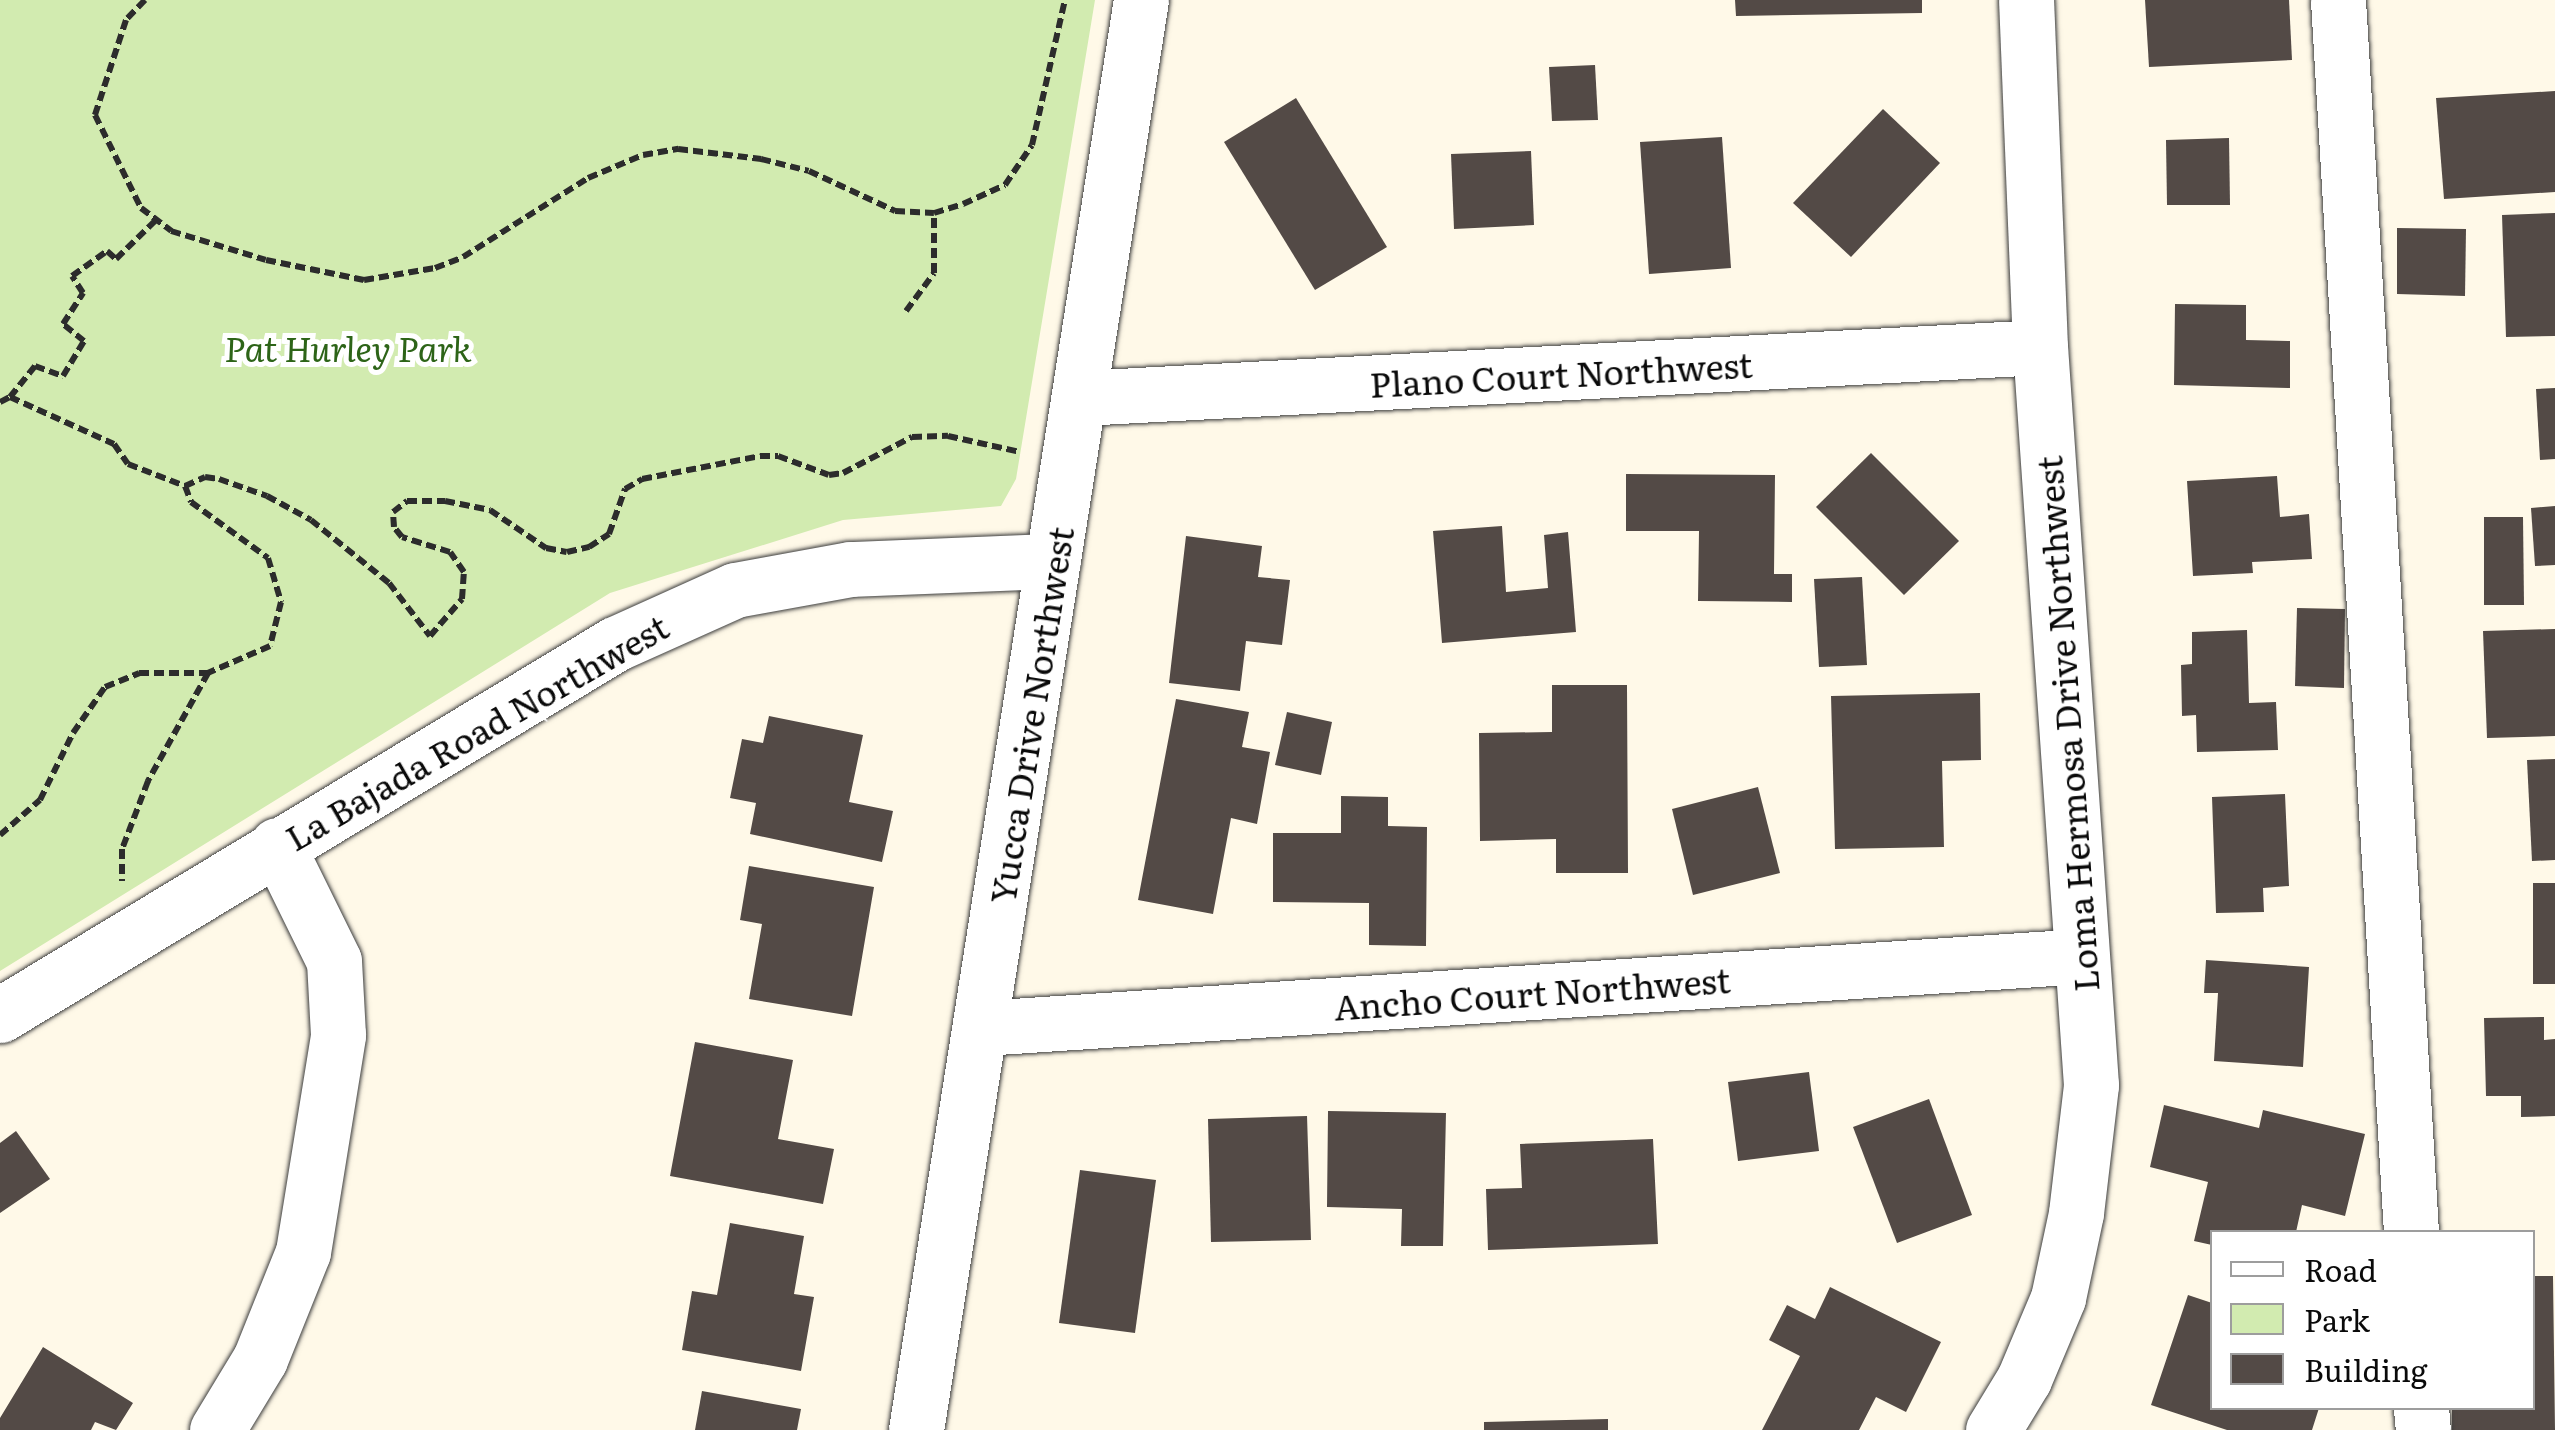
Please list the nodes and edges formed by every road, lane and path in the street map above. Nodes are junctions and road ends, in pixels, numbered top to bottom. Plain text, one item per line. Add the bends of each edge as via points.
1 (145, 0) edge
2 (1064, 0) edge
3 (1141, 0) edge
4 (2026, 0) edge
5 (2338, 0) edge
6 (934, 213) junction
7 (156, 220) junction
8 (906, 311) dead end
9 (2040, 347) junction
10 (10, 397) junction
11 (1081, 398) junction
12 (0, 402) edge
13 (1020, 452) dead end
14 (185, 486) junction
15 (1053, 561) junction
16 (208, 673) junction
17 (0, 835) edge
18 (277, 845) junction
19 (122, 886) dead end
20 (2082, 956) junction
21 (0, 1015) edge
22 (982, 1028) junction
23 (2411, 1230) edge
24 (218, 1430) edge
25 (916, 1430) edge
26 (1993, 1430) edge

1 - 7 path via 126,20 95,115 141,208
2 - 6 path via 1032,145 1005,184
3 - 11 street, Yucca Drive Northwest
4 - 9 street, Loma Hermosa Drive Northwest
5 - 23 street
6 - 7 path via 895,210 809,171 678,149 588,178 464,257 389,278 364,280 266,260 171,231
6 - 8 path via 934,273
7 - 10 path via 116,259 107,251 72,276 84,294 64,324 84,340 63,376 35,366
9 - 11 street, Plano Court Northwest
9 - 20 street, Loma Hermosa Drive Northwest
10 - 12 path
10 - 14 path via 114,444 128,464
11 - 15 street, Yucca Drive Northwest
13 - 14 path via 964,438 912,437 843,473 760,456 642,479 625,489 609,534 567,552 546,548 490,510 407,501 393,512 402,538 450,552 464,572 462,600 430,636 389,583 311,520 219,478
14 - 16 path via 191,502 268,558 281,602 270,646
15 - 18 street, La Bajada Road Northwest via 851,570 734,590 616,644
15 - 22 street, Yucca Drive Northwest
16 - 17 path via 139,674 106,687 40,800
16 - 19 path via 148,780 122,849
18 - 21 street, La Bajada Road Northwest
18 - 24 street via 334,961 338,1035 303,1252 260,1359
20 - 22 street, Ancho Court Northwest
20 - 26 street, Loma Hermosa Drive Northwest via 2091,1085 2076,1213 2058,1298 2024,1379
22 - 25 street, Yucca Drive Northwest

